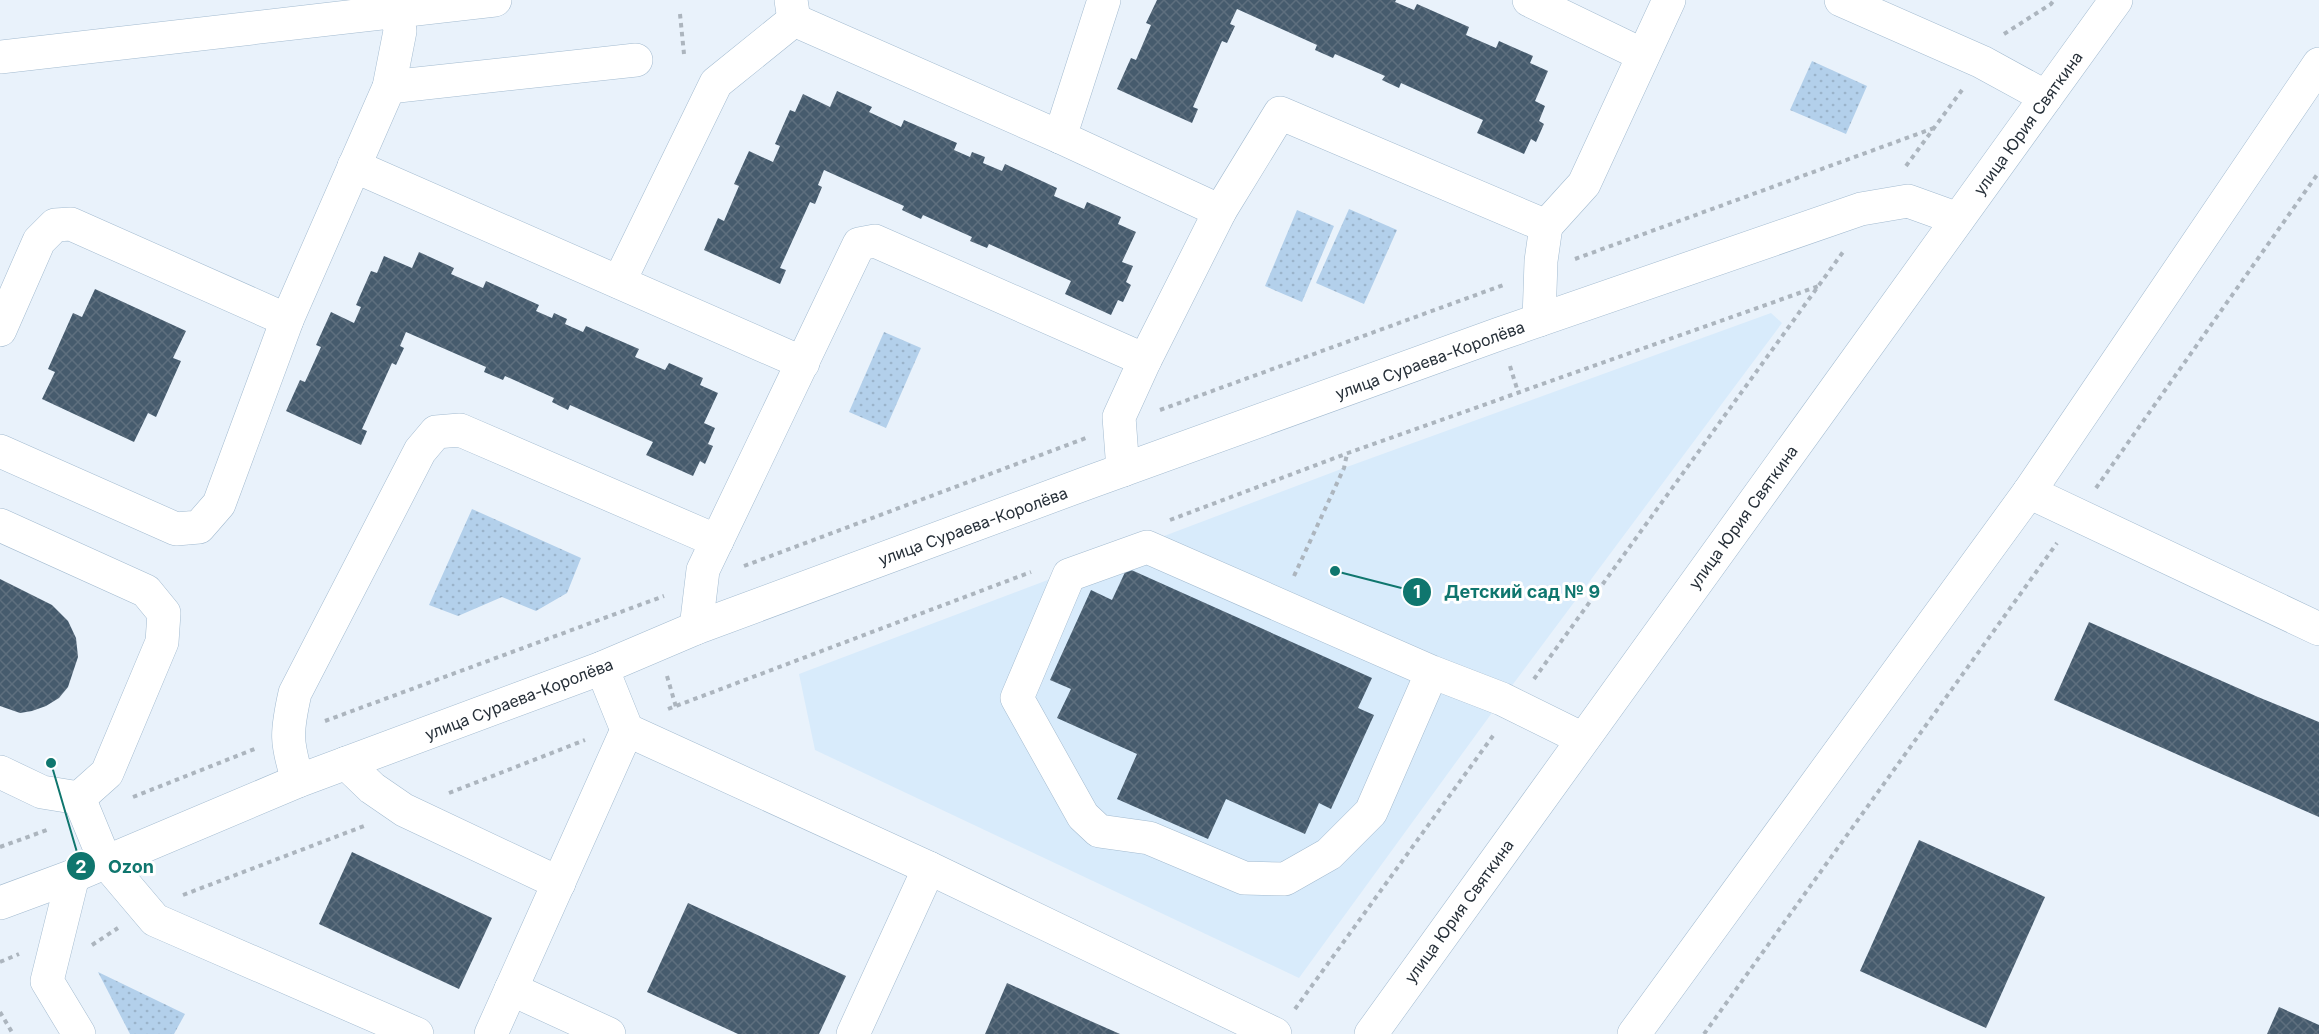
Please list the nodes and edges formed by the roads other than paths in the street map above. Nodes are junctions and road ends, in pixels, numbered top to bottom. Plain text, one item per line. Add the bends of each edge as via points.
1 (495, 0) edge
2 (1104, 0) edge
3 (1529, 0) edge
4 (1670, 0) edge
5 (1841, 0) edge
6 (2116, 0) edge
7 (793, 10) edge
8 (397, 12) junction
9 (1643, 55) junction
10 (0, 57) edge
11 (636, 60) dead end
12 (2319, 64) edge
13 (389, 87) junction
14 (2046, 97) junction
15 (1060, 137) junction
16 (354, 166) junction
17 (1220, 211) junction
18 (1958, 219) junction
19 (1546, 226) junction
20 (619, 282) junction
21 (287, 320) junction
22 (1539, 320) junction
23 (0, 330) edge
24 (1145, 360) junction
25 (802, 363) junction
26 (0, 451) edge
27 (1123, 470) junction
28 (2029, 492) junction
29 (0, 525) edge
30 (717, 541) junction
31 (696, 628) junction
32 (2319, 629) edge
33 (602, 668) junction
34 (1432, 672) junction
35 (626, 728) junction
36 (1583, 739) junction
37 (346, 763) junction
38 (0, 772) edge
39 (298, 781) junction
40 (83, 807) junction
41 (105, 861) junction
42 (929, 868) junction
43 (73, 876) junction
44 (559, 883) junction
45 (0, 903) edge
46 (511, 989) junction
47 (1283, 1024) edge
48 (1646, 1031) edge
49 (79, 1034) edge
50 (417, 1034) edge
51 (491, 1034) edge
52 (609, 1034) edge
53 (854, 1034) edge
54 (1371, 1034) edge

1 - 8 street
2 - 15 street
3 - 9 street
4 - 9 street
5 - 14 street via 1982,62
6 - 14 street, улица Юрия Святкина
7 - 15 street
7 - 20 street via 717,83
8 - 10 street
8 - 13 street via 400,31
9 - 19 street via 1584,184
11 - 13 street
12 - 28 street
13 - 16 street
14 - 18 street, улица Юрия Святкина
15 - 17 street
16 - 20 street
16 - 21 street
17 - 19 street via 1280,112
17 - 24 street
18 - 22 street, улица Сураева-Королёва via 1908,201 1861,209
18 - 36 street, улица Юрия Святкина
19 - 22 street
20 - 25 street
21 - 23 street via 71,224 55,225 39,241
21 - 26 street via 219,504 199,527 176,529
22 - 27 street, улица Сураева-Королёва
24 - 25 street via 874,241 859,244
24 - 27 street via 1119,417
25 - 30 street
27 - 31 street, улица Сураева-Королёва
28 - 32 street
28 - 48 street
29 - 40 street via 146,591 164,613 162,642 108,773
30 - 31 street via 702,570
30 - 39 street via 460,430 436,432 420,451 295,693 288,735
31 - 33 street, улица Сураева-Королёва
33 - 35 street
33 - 37 street, улица Сураева-Королёва
34 - 34 street via 1147,547 1069,575 1017,698 1083,816 1099,831 1149,838 1244,878 1285,879 1329,854 1371,812
34 - 36 street via 1502,699
35 - 42 street
35 - 44 street
36 - 54 street, улица Юрия Святкина
37 - 39 street, улица Сураева-Королёва
37 - 44 street via 372,788 404,810
38 - 40 street
39 - 41 street, улица Сураева-Королёва
40 - 41 street
41 - 43 street, улица Сураева-Королёва
41 - 50 street via 155,920
42 - 47 street
42 - 53 street
43 - 45 street, улица Сураева-Королёва
43 - 49 street via 47,981
44 - 46 street
46 - 51 street
46 - 52 street

